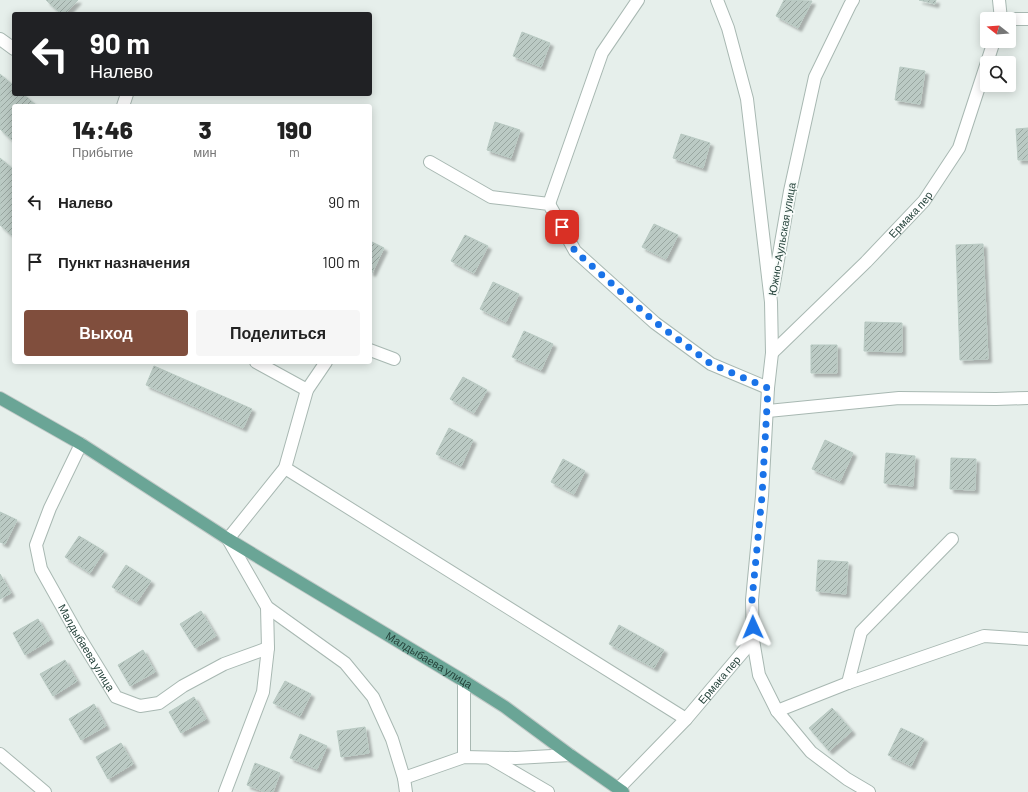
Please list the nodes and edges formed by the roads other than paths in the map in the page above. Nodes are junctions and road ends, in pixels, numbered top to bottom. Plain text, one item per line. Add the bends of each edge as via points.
1 (638, 0) edge
2 (717, 0) edge
3 (854, 0) edge
4 (999, 0) edge
5 (1000, 12) edge
6 (1016, 19) edge
7 (1028, 19) edge
8 (0, 39) edge
9 (12, 47) edge
10 (992, 48) edge
11 (430, 162) dead end
12 (550, 204) junction
13 (771, 302) junction
14 (372, 351) edge
15 (772, 352) junction
16 (394, 359) dead end
17 (260, 364) edge
18 (325, 364) edge
19 (768, 388) junction
20 (307, 390) junction
21 (0, 398) edge
22 (1028, 398) edge
23 (768, 411) junction
24 (81, 444) junction
25 (285, 468) junction
26 (952, 539) dead end
27 (228, 540) junction
28 (267, 607) junction
29 (1028, 639) edge
30 (753, 640) junction
31 (268, 648) junction
32 (464, 681) junction
33 (848, 683) junction
34 (777, 711) junction
35 (686, 718) junction
36 (0, 754) edge
37 (570, 755) junction
38 (464, 757) junction
39 (489, 758) junction
40 (404, 778) junction
41 (621, 790) edge
42 (45, 792) edge
43 (225, 792) edge
44 (406, 792) edge
45 (548, 792) edge
46 (869, 792) edge

1 - 12 street via 602,53
2 - 13 street, Южно-Аульская улица via 728,28 747,99
3 - 13 street, Южно-Аульская улица via 815,77 790,190
4 - 5 street
6 - 7 street
8 - 9 street
10 - 15 street, Ермака пер via 959,148 924,201 866,262
11 - 12 street via 491,197
12 - 19 street via 575,251 655,322 711,364
13 - 15 street
14 - 16 street
15 - 19 street
17 - 20 street
18 - 20 street
19 - 23 street
20 - 25 street
21 - 24 main road, Малдыбаева улица
22 - 23 street via 899,398
23 - 30 street via 752,600
24 - 27 main road, Малдыбаева улица
24 - 31 street, Малдыбаева улица via 50,508 36,545 41,569 116,697 140,706 159,703 183,686 224,664
25 - 27 street
25 - 35 street
26 - 33 street via 861,632
27 - 28 street, Малдыбаева улица
27 - 32 main road, Малдыбаева улица
28 - 31 street, Малдыбаева улица
28 - 40 street, Малдыбаева улица via 345,663 373,697 392,738
29 - 33 street via 984,636
30 - 34 street via 760,675
30 - 35 street, Ермака пер
31 - 43 street, Малдыбаева улица via 263,692
32 - 37 main road, Малдыбаева улица via 505,707
32 - 38 street
33 - 34 street
34 - 46 street via 811,752
35 - 41 street, Ермака пер
36 - 42 street
37 - 39 street
37 - 41 main road, Малдыбаева улица
38 - 39 street
38 - 40 street
39 - 45 street
40 - 44 street, Малдыбаева улица

